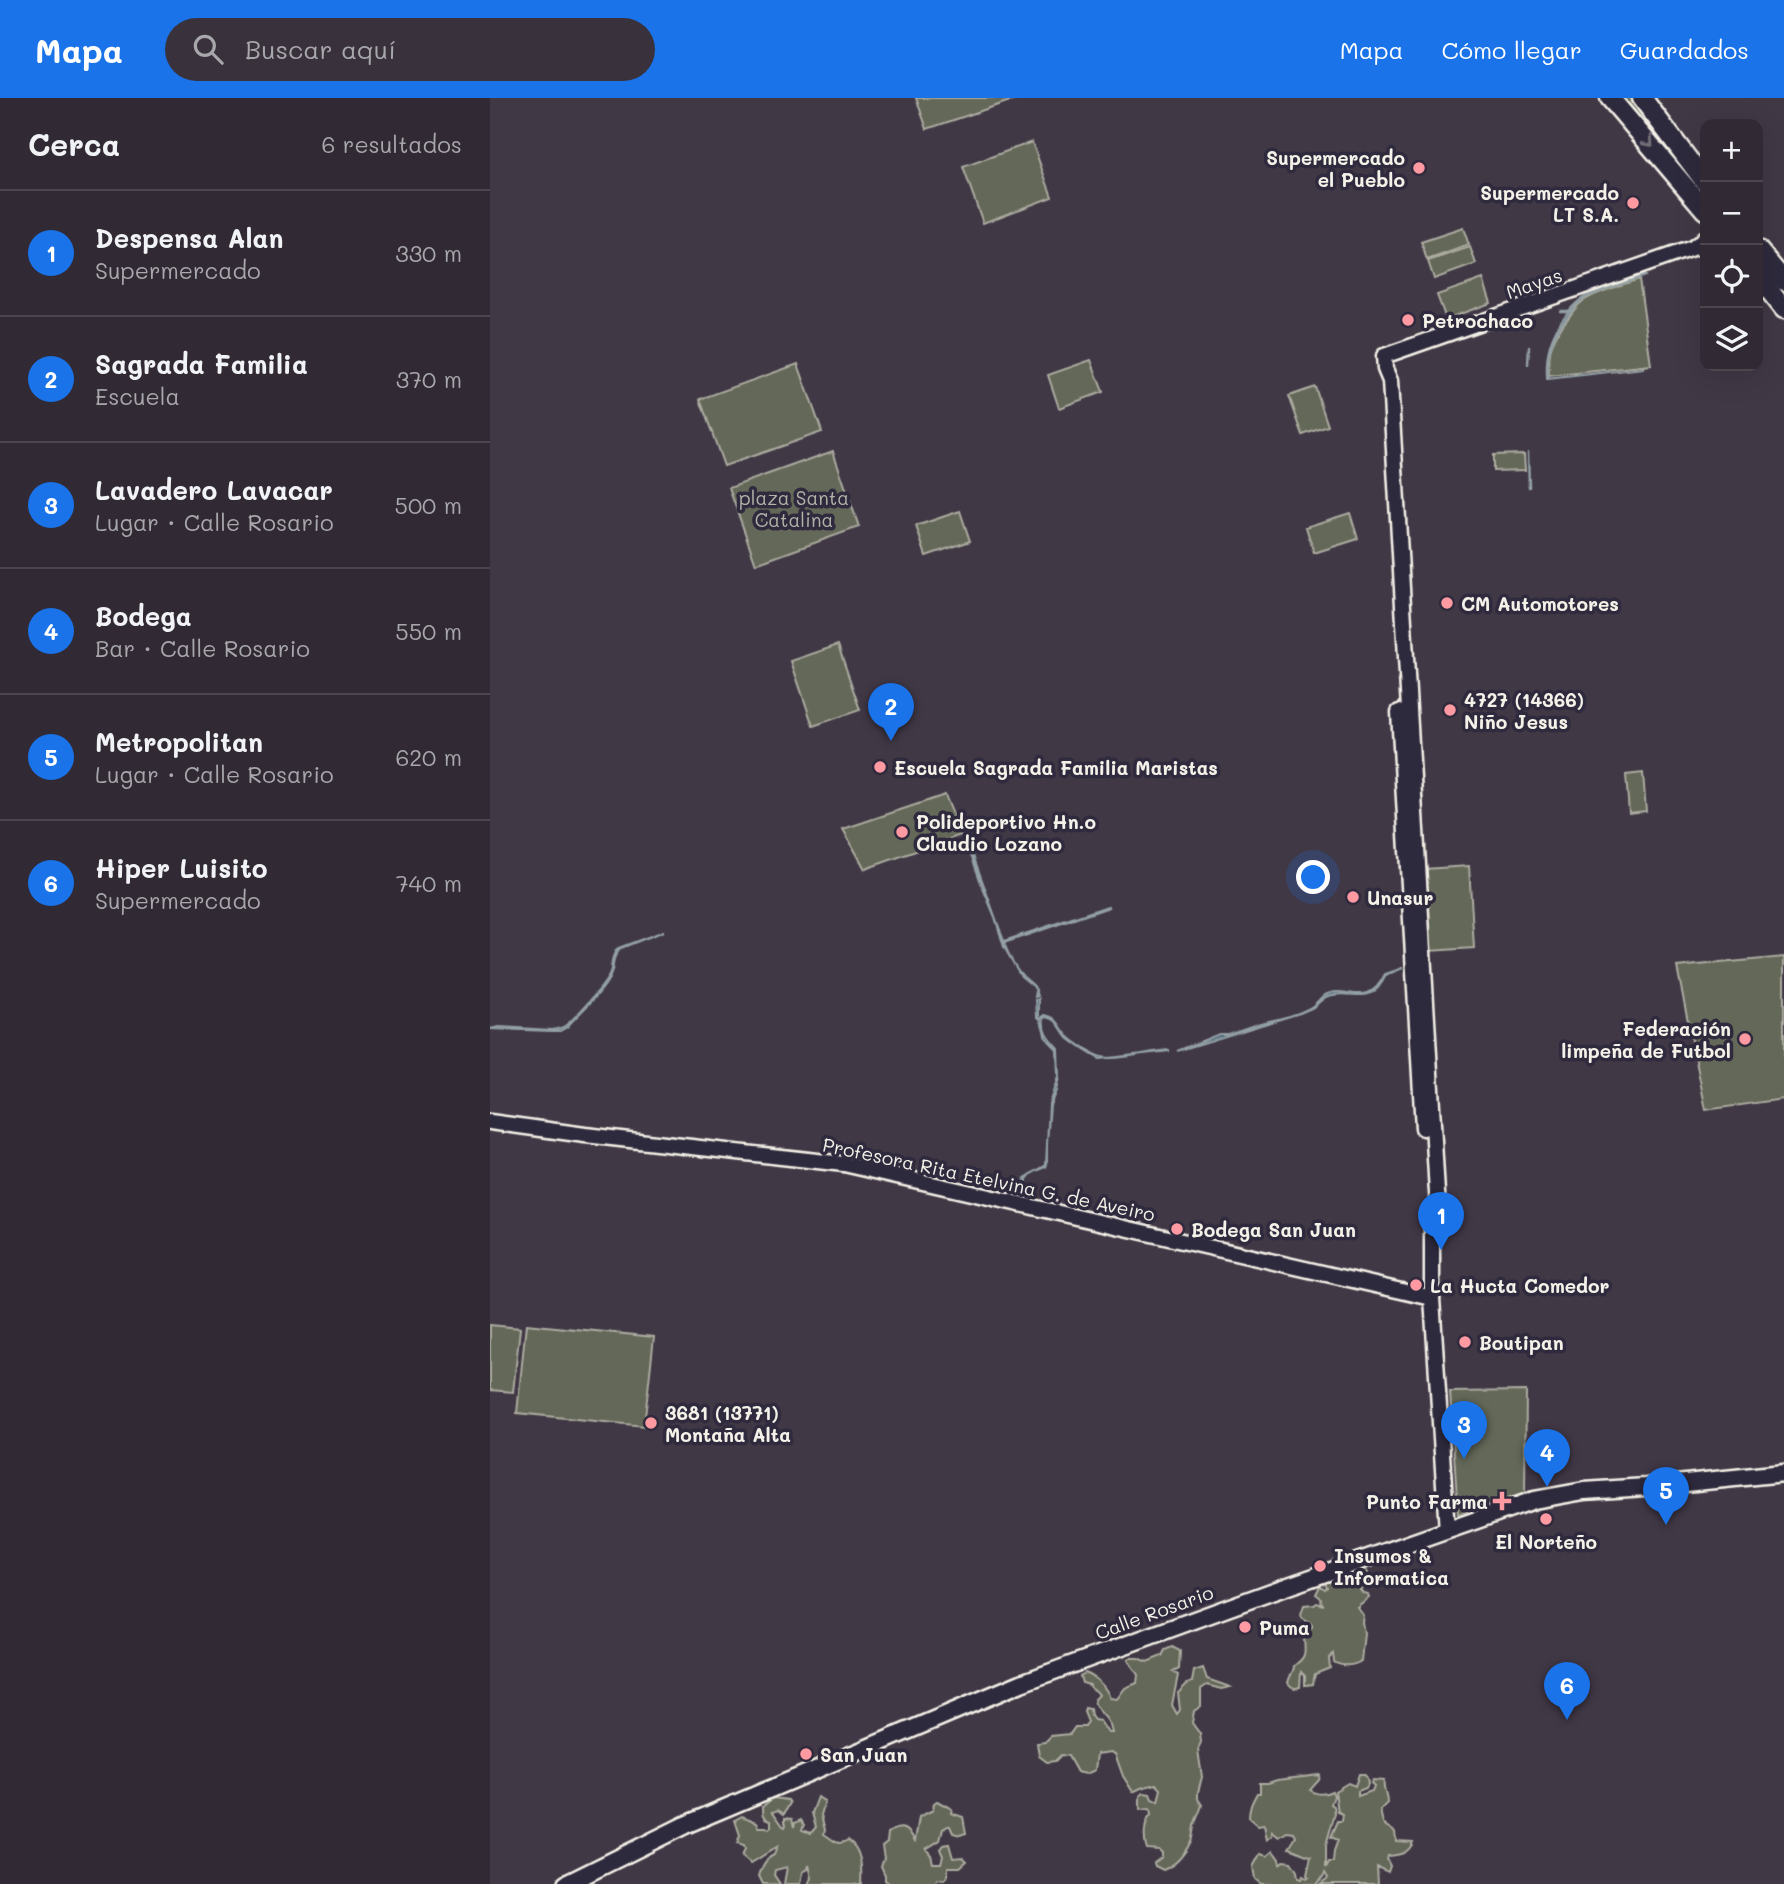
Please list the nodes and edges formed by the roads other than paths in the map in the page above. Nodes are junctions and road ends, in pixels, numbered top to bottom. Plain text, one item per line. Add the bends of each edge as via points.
1 (1611, 98) edge
2 (1642, 98) edge
3 (1700, 187) edge
4 (1700, 189) edge
5 (1701, 245) edge
6 (1763, 260) edge
7 (1771, 276) edge
8 (1784, 302) edge
9 (1784, 309) edge
10 (490, 1122) edge
11 (1433, 1298) junction
12 (1784, 1473) edge
13 (1447, 1531) junction
14 (566, 1884) edge

1 -> 4 highway
2 - 3 highway
5 - 11 street, Mayas via 1384,363 1390,381 1438,1210 1431,1224
6 - 7 highway
7 - 8 street via 1768,283
7 - 9 highway
10 - 11 street, Profesora Rita Etelvina G. de Aveiro via 844,1164
11 - 13 street
12 - 13 main road, Calle Rosario via 1564,1494
13 - 14 main road, Calle Rosario via 1021,1683 685,1825

